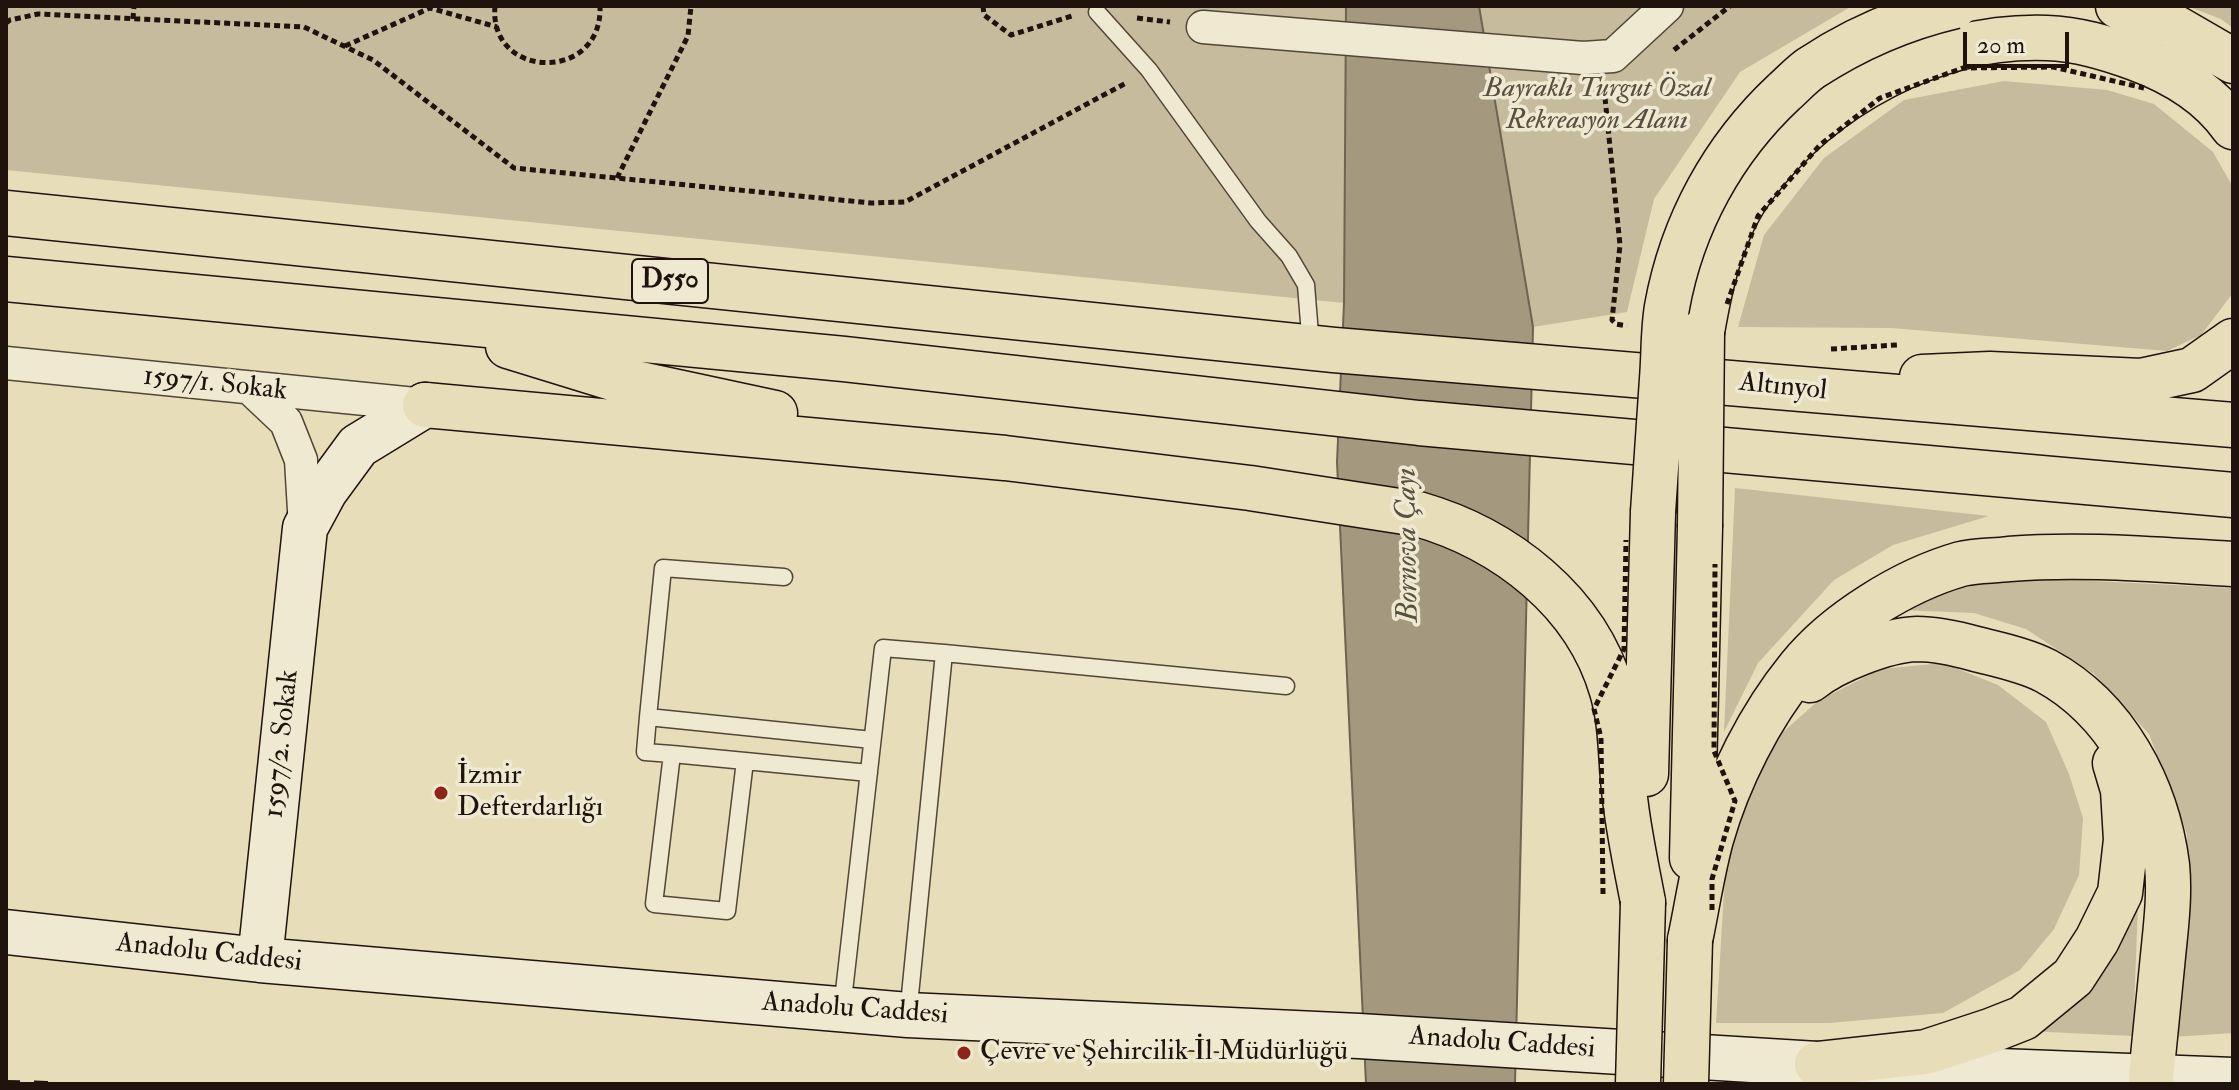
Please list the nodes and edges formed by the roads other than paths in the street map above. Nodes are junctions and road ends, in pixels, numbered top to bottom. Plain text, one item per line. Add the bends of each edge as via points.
1 (1667, 6) edge
2 (1955, 6) edge
3 (2118, 6) edge
4 (1097, 12) dead end
5 (1203, 27) dead end
6 (2233, 61) edge
7 (2233, 127) edge
8 (6, 213) edge
9 (6, 279) edge
10 (416, 318) junction
11 (2233, 341) edge
12 (1322, 349) junction
13 (6, 363) edge
14 (251, 389) junction
15 (1831, 393) junction
16 (425, 405) junction
17 (2233, 425) edge
18 (1005, 458) junction
19 (2233, 495) edge
20 (305, 528) junction
21 (2233, 564) edge
22 (784, 577) dead end
23 (944, 653) junction
24 (1286, 686) dead end
25 (2089, 702) junction
26 (648, 717) junction
27 (1765, 718) junction
28 (872, 740) junction
29 (672, 754) junction
30 (745, 761) junction
31 (869, 773) junction
32 (1643, 902) junction
33 (6, 932) edge
34 (1701, 932) junction
35 (260, 960) junction
36 (842, 1010) junction
37 (908, 1015) junction
38 (1817, 1064) junction
39 (2151, 1077) junction
40 (2233, 1080) edge
41 (1638, 1084) edge
42 (1686, 1084) edge

1 - 5 street via 1613,56 1583,58
2 - 32 main road, bridge via 1904,21 1809,69 1733,149 1691,223 1677,262 1667,309 1653,512
3 - 6 main road via 2171,25
4 - 12 lane via 1149,70 1289,256 1306,285
7 - 34 main road, bridge via 2201,92 2151,77 2102,46 2048,38 2008,40 1914,62 1865,86 1784,150 1753,187 1728,230 1711,279 1702,332
8 - 12 main road, D550
9 - 10 main road, D550
10 - 18 main road via 612,378
10 - 19 main road, D550 via 1419,423
11 - 15 main road via 2192,370 2141,381 1990,374 1914,378
12 - 15 main road, Altınyol
13 - 14 street, 1597/1. Sokak
14 - 16 street, 1597/1. Sokak
14 - 20 street via 286,422 296,447
15 - 17 main road, Altınyol
16 - 18 main road
16 - 20 main road via 358,446
18 - 32 main road, bridge via 1418,514 1470,533 1516,560 1571,612 1594,647 1612,690
20 - 35 main road, 1597/2. Sokak
21 - 27 main road via 2055,555 1963,564 1902,587 1830,638 1800,667
22 - 26 lane via 663,568
23 - 24 lane
23 - 28 lane via 883,648
23 - 37 lane
25 - 27 main road via 2044,670 2012,658 1915,639 1865,651 1815,676
25 - 38 main road via 2123,790 2126,840 2120,893 2073,977 2023,1018 1990,1031 1926,1052
25 - 39 main road via 2130,752 2158,821 2167,867 2168,912
26 - 28 lane
26 - 29 lane via 645,752
27 - 34 main road via 1711,839
28 - 31 lane
29 - 30 lane
29 - 30 lane via 654,904 727,911
30 - 31 lane
31 - 36 lane
32 - 41 main road, bridge
33 - 35 main road, Anadolu Caddesi
34 - 42 main road, bridge
35 - 36 main road, Anadolu Caddesi
36 - 37 main road, Anadolu Caddesi
37 - 38 main road, Anadolu Caddesi
38 - 39 main road, Anadolu Caddesi
39 - 40 main road, Anadolu Caddesi

